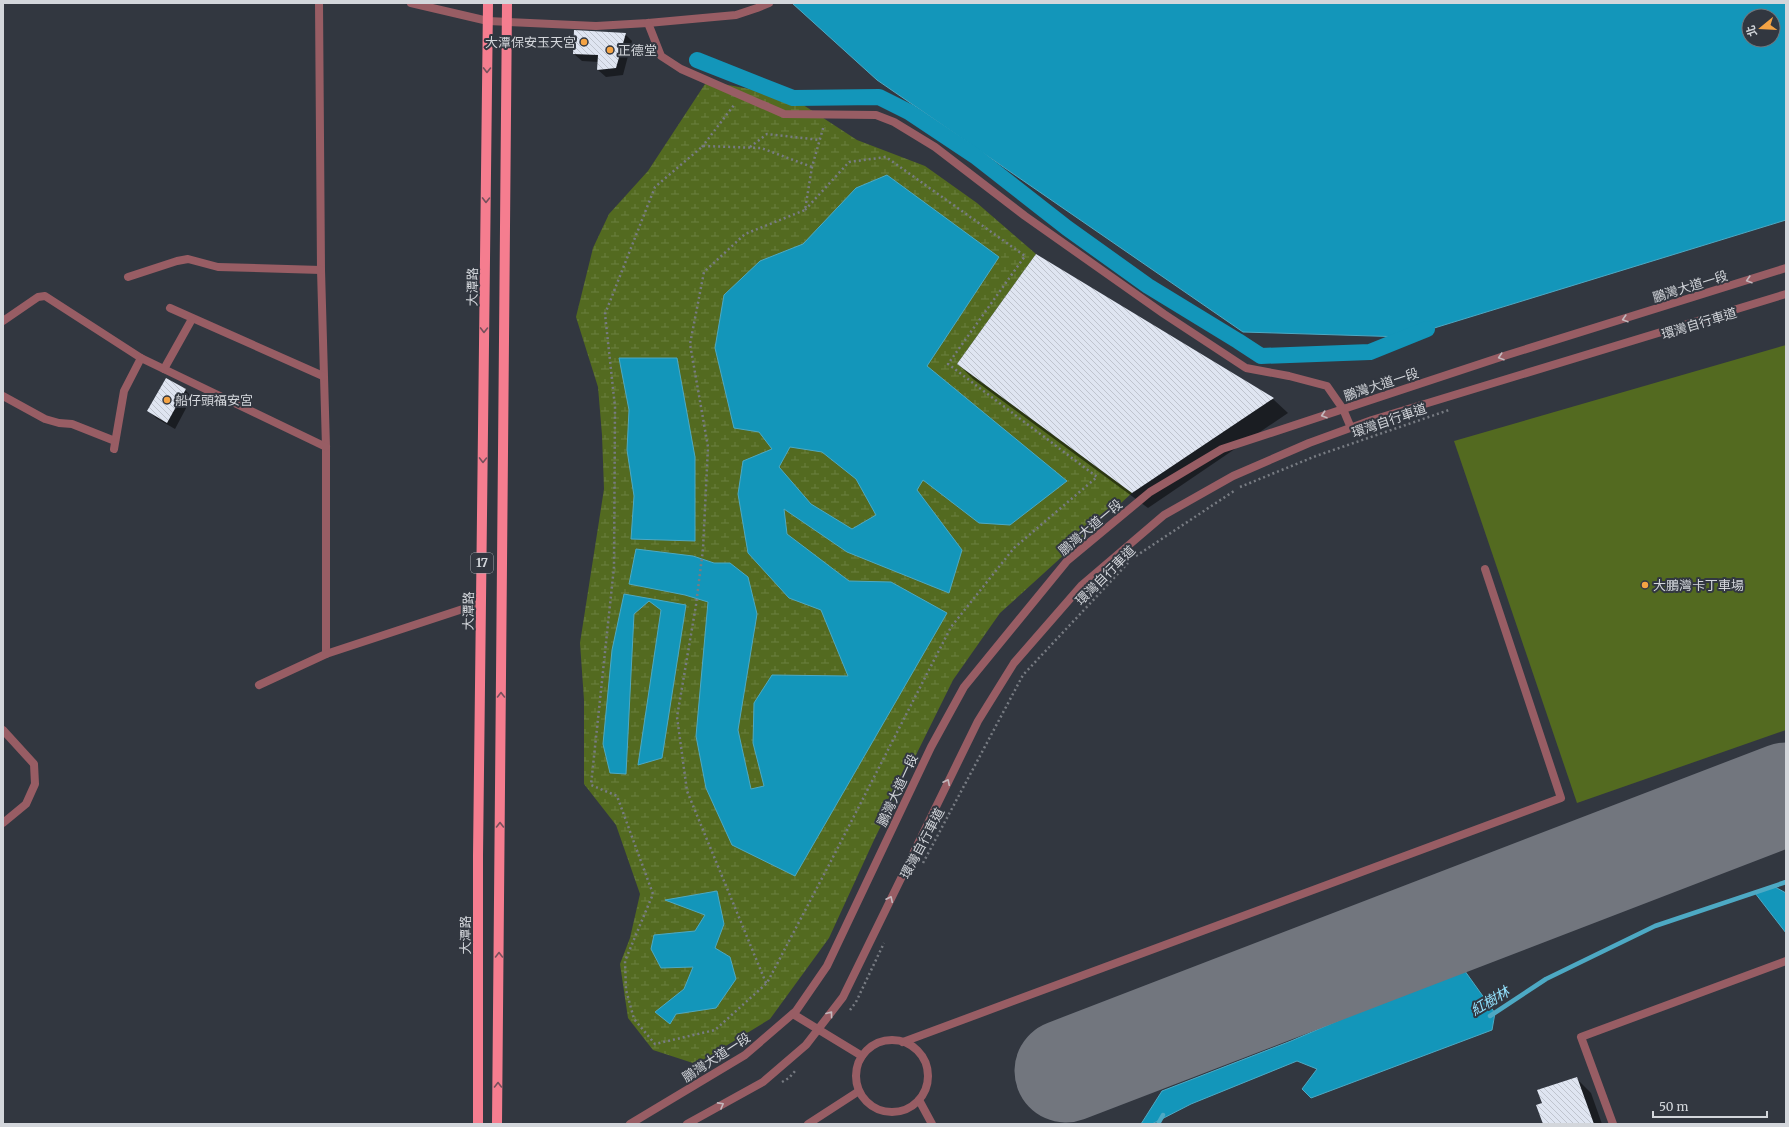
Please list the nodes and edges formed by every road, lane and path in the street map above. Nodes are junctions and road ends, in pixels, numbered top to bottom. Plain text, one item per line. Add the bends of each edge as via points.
1 (319, 3) edge
2 (411, 3) edge
3 (488, 3) edge
4 (507, 3) edge
5 (769, 3) edge
6 (488, 21) junction
7 (507, 21) junction
8 (648, 23) junction
9 (741, 95) junction
10 (827, 115) junction
11 (820, 140) junction
12 (749, 147) junction
13 (702, 148) junction
14 (812, 166) junction
15 (805, 210) junction
16 (1786, 268) edge
17 (321, 270) junction
18 (128, 277) dead end
19 (1786, 294) edge
20 (170, 308) dead end
21 (192, 319) junction
22 (3, 321) edge
23 (141, 358) junction
24 (164, 369) junction
25 (323, 376) junction
26 (3, 396) edge
27 (1454, 408) dead end
28 (1343, 409) junction
29 (1351, 428) junction
30 (326, 447) junction
31 (1485, 569) dead end
32 (481, 603) junction
33 (326, 654) junction
34 (260, 685) dead end
35 (3, 730) edge
36 (3, 823) edge
37 (922, 865) dead end
38 (885, 941) dead end
39 (1786, 961) edge
40 (766, 983) junction
41 (847, 1013) dead end
42 (793, 1014) junction
43 (818, 1030) junction
44 (903, 1042) junction
45 (862, 1056) junction
46 (799, 1068) dead end
47 (782, 1083) dead end
48 (859, 1091) junction
49 (919, 1100) junction
50 (478, 1124) edge
51 (497, 1124) edge
52 (630, 1124) edge
53 (687, 1124) edge
54 (808, 1124) edge
55 (932, 1124) edge
56 (1614, 1124) edge

1 - 17 street
2 - 6 street
3 - 6 main road, 大潭路 / 17
4 - 7 main road, 17
5 - 8 street via 736,15
6 - 7 street
6 -> 32 main road, 大潭路 / 17
7 - 8 street via 596,26
51 -> 7 main road, 17
8 - 9 street via 661,56 681,69
9 - 10 street via 784,114
9 - 13 path
10 - 11 path
10 - 28 street via 876,115 894,122 935,147 1031,220 1164,314 1246,368 1327,386
11 - 12 path via 767,134
11 - 14 path
12 - 13 path
12 - 14 path via 761,148
13 - 40 path via 655,187 605,314 615,406 614,567 591,785 617,796 653,894 625,961 626,990 634,1019 655,1044 715,1030
14 - 15 path
15 - 40 path via 745,234 704,272 690,344 708,447 703,549 677,717 687,791
15 - 40 path via 849,162 886,157 1025,256 948,364 1097,477 1014,548 951,627
16 -> 28 street, 鵬灣大道一段
17 - 18 street via 218,267 188,259 177,260
17 - 25 street
19 - 29 street
20 - 21 street
21 - 24 street
21 - 25 street
22 - 23 street via 38,297 45,296
23 - 24 street
23 - 26 street via 124,391 114,445 72,424 44,419
24 - 30 street
25 - 30 street
27 - 37 path, 環灣自行車道 via 1316,456 1236,489 1132,558 1023,675
28 - 29 street
28 -> 42 street, 鵬灣大道一段 via 1222,449 1150,492 1067,560 964,686 931,747 827,966
43 -> 29 street via 843,997 978,721 1014,663 1082,585 1164,515 1233,476
30 - 33 street
31 - 44 street via 1561,798
32 - 33 street
32 - 50 main road, 大潭路 / 17
33 - 34 street
35 - 36 street via 34,764 35,784 26,804
38 - 41 path via 856,1002
39 - 56 street via 1581,1037
42 - 43 street
42 - 52 street, 鵬灣大道一段 via 745,1055
43 - 45 street
53 -> 43 street via 763,1082 806,1045
44 - 45 street via 880,1042
44 - 49 street via 914,1047 927,1067 928,1078
45 - 48 street via 857,1067
46 - 47 path
48 - 49 street via 876,1109 887,1112 899,1112
48 - 54 street
49 - 55 street

